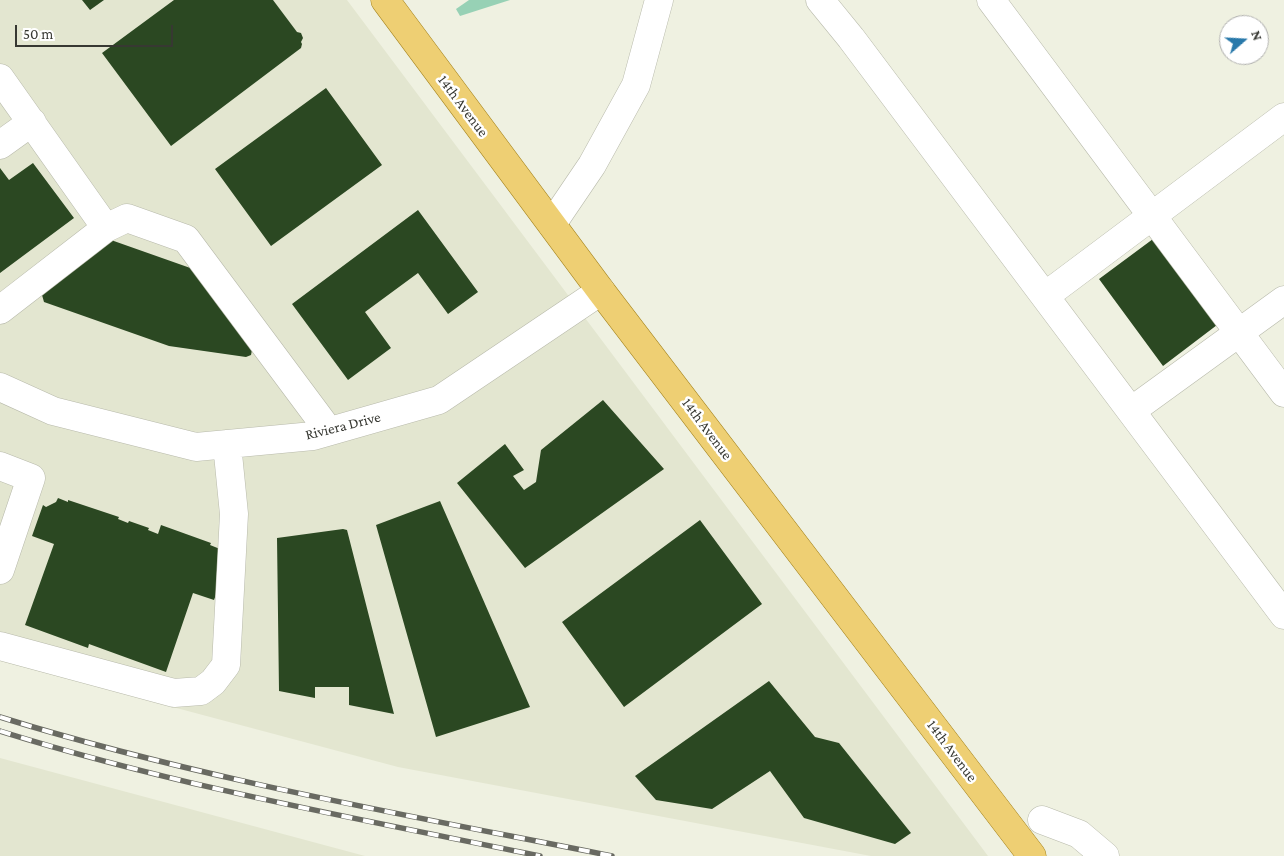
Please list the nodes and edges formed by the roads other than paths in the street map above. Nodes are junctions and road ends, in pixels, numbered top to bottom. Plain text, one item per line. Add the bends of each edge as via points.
1 (385, 0) edge
2 (659, 0) edge
3 (820, 0) edge
4 (991, 0) edge
5 (0, 78) edge
6 (1284, 117) edge
7 (32, 122) junction
8 (0, 145) edge
9 (1153, 215) junction
10 (552, 224) junction
11 (106, 228) junction
12 (601, 291) junction
13 (1045, 296) junction
14 (1284, 300) edge
15 (0, 310) edge
16 (1238, 333) junction
17 (0, 387) edge
18 (1284, 393) edge
19 (1131, 410) junction
20 (330, 431) junction
21 (227, 444) junction
22 (0, 466) edge
23 (0, 570) edge
24 (1284, 615) edge
25 (0, 646) edge
26 (1042, 820) dead end
27 (1032, 856) edge
28 (1105, 856) edge

1 - 10 main road, 14th Avenue
2 - 10 street via 636,85 592,165
3 - 13 street
4 - 9 street
5 - 7 street
6 - 9 street
7 - 8 street
7 - 11 street
9 - 13 street
9 - 16 street
10 - 12 main road, 14th Avenue
11 - 15 street
11 - 20 street via 127,218 186,239
12 - 20 street, Riviera Drive via 439,400
12 - 27 main road, 14th Avenue
13 - 19 street
14 - 16 street
16 - 18 street
16 - 19 street
17 - 21 street, Riviera Drive via 72,416 196,447
19 - 24 street
20 - 21 street, Riviera Drive via 313,436
21 - 25 street via 234,514 228,635 226,665 214,682 201,691 174,693
22 - 23 street via 31,478
26 - 28 street via 1079,834

